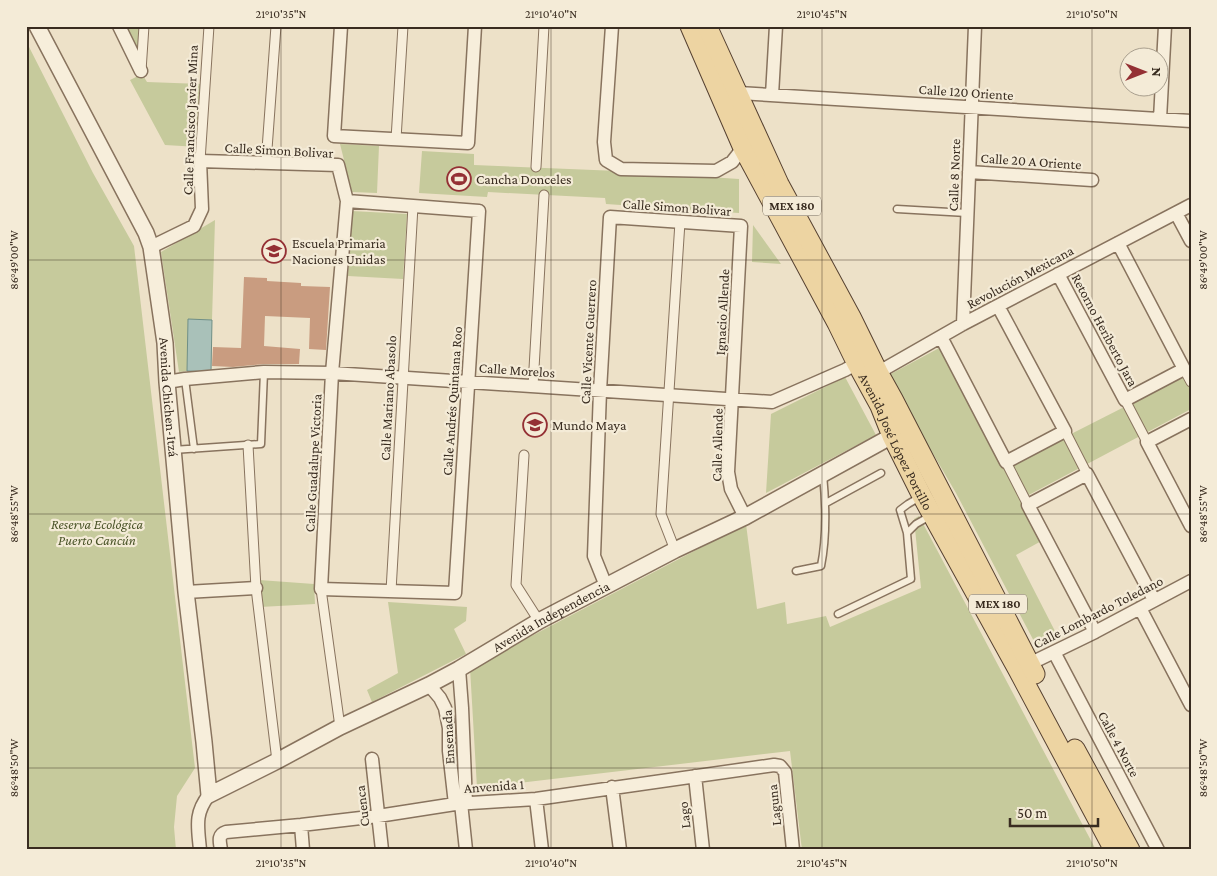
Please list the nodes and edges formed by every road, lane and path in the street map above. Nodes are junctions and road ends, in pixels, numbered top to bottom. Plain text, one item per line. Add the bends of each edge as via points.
1 (37, 26) edge
2 (119, 26) edge
3 (144, 26) edge
4 (209, 26) edge
5 (276, 26) edge
6 (341, 26) edge
7 (403, 26) edge
8 (475, 26) edge
9 (544, 26) edge
10 (612, 26) edge
11 (676, 26) edge
12 (690, 26) edge
13 (707, 26) edge
14 (716, 26) edge
15 (776, 26) edge
16 (975, 26) edge
17 (1165, 26) edge
18 (141, 71) joint
19 (738, 93) junction
20 (772, 95) junction
21 (724, 105) junction
22 (972, 107) junction
23 (1160, 119) junction
24 (1191, 121) edge
25 (396, 139) junction
26 (743, 148) junction
27 (200, 161) junction
28 (266, 163) junction
29 (536, 167) dead end
30 (969, 172) junction
31 (1092, 180) dead end
32 (544, 194) dead end
33 (347, 201) junction
34 (1191, 205) edge
35 (413, 206) junction
36 (897, 209) dead end
37 (968, 213) junction
38 (1176, 213) junction
39 (610, 217) joint
40 (680, 222) junction
41 (741, 226) joint
42 (1191, 241) edge
43 (1118, 243) junction
44 (151, 247) junction
45 (1058, 274) junction
46 (998, 306) junction
47 (963, 324) junction
48 (941, 337) junction
49 (867, 368) junction
50 (1184, 369) junction
51 (264, 372) junction
52 (332, 373) junction
53 (402, 378) junction
54 (185, 379) junction
55 (167, 382) junction
56 (468, 382) junction
57 (1191, 382) edge
58 (533, 386) junction
59 (600, 391) junction
60 (669, 396) junction
61 (733, 400) junction
62 (1124, 400) junction
63 (1191, 420) edge
64 (1065, 431) junction
65 (892, 436) junction
66 (1147, 442) junction
67 (248, 445) junction
68 (194, 449) junction
69 (173, 450) junction
70 (524, 455) dead end
71 (1006, 462) junction
72 (822, 473) junction
73 (881, 473) dead end
74 (1087, 474) junction
75 (922, 496) junction
76 (826, 503) junction
77 (1028, 505) junction
78 (932, 515) junction
79 (745, 517) junction
80 (1191, 526) edge
81 (906, 533) junction
82 (675, 550) junction
83 (796, 571) dead end
84 (1191, 581) edge
85 (606, 586) junction
86 (256, 588) junction
87 (321, 589) junction
88 (391, 591) junction
89 (186, 592) junction
90 (1154, 600) junction
91 (1140, 608) junction
92 (838, 614) dead end
93 (539, 621) junction
94 (1095, 632) junction
95 (1054, 652) junction
96 (1024, 667) junction
97 (459, 669) junction
98 (429, 685) junction
99 (1191, 705) edge
100 (340, 727) junction
101 (372, 759) dead end
102 (277, 761) junction
103 (774, 765) joint
104 (695, 776) junction
105 (612, 787) junction
106 (209, 795) junction
107 (536, 799) junction
108 (461, 803) junction
109 (378, 816) junction
110 (301, 826) junction
111 (220, 844) edge
112 (200, 850) edge
113 (303, 850) edge
114 (382, 850) edge
115 (466, 850) edge
116 (542, 850) edge
117 (620, 850) edge
118 (703, 850) edge
119 (793, 850) edge
120 (1114, 850) edge
121 (1130, 850) edge
122 (1158, 850) edge

1 - 44 street, Avenida Chichen-Itzá
2 - 18 street
3 - 18 street
4 - 27 street, Calle Francisco Javier Mina
5 - 28 street
6 - 25 street, Calle Simon Bolivar via 334,136
7 - 25 street
8 - 25 street, Calle Simon Bolivar via 468,143
9 - 29 street
10 - 26 street via 604,142 606,160 621,169 716,171 732,162
11 - 21 main road
12 - 21 main road, Avenida José López Portillo / MEX 180
13 - 19 main road, Avenida José López Portillo / MEX 180
14 - 19 main road
15 - 20 street
16 - 22 street, Calle 8 Norte
17 - 23 street
19 - 20 street, Calle 120 Oriente
19 - 49 main road, Avenida José López Portillo / MEX 180 via 780,184 851,317
20 - 22 street, Calle 120 Oriente
21 - 26 main road, Avenida José López Portillo / MEX 180
22 - 23 street, Calle 120 Oriente
22 - 30 street, Calle 8 Norte
23 - 24 street, Calle 120 Oriente
26 - 49 main road, Avenida José López Portillo / MEX 180 via 837,323
27 - 28 street, Calle Simon Bolivar
27 - 44 street, Calle Francisco Javier Mina via 202,209 194,226
28 - 33 street, Calle Simon Bolivar via 338,165
30 - 31 street, Calle 20 A Oriente
30 - 37 street, Calle 8 Norte
32 - 58 street
33 - 35 street
33 - 52 street, Calle Guadalupe Victoria
34 - 38 street, Revolución Mexicana
35 - 53 street, Calle Mariano Abasolo
35 - 56 street, Calle Andrés Quintana Roo via 479,211
36 - 37 lane
37 - 47 street, Calle 8 Norte
38 - 42 street
38 - 43 street, Revolución Mexicana
39 - 40 street, Calle Simon Bolivar
39 - 59 street, Calle Vicente Guerrero
40 - 41 street, Calle Simon Bolivar
40 - 60 street
41 - 61 street, Ignacio Allende
43 - 45 street, Revolución Mexicana
43 - 50 street
44 - 55 street, Avenida Chichen-Itzá via 165,343
45 - 46 street, Revolución Mexicana
45 - 62 street, Retorno Heriberto Jara
46 - 47 street, Revolución Mexicana
46 - 64 street
47 - 48 street, Revolución Mexicana
48 - 49 street, Revolución Mexicana
48 - 71 street
49 - 61 street, Calle Morelos via 772,402
49 - 65 main road, Avenida José López Portillo / MEX 180
49 - 96 main road, Avenida José López Portillo / MEX 180 via 893,399
50 - 57 street
50 - 62 street, Retorno Heriberto Jara
51 - 52 street, Calle Morelos
51 - 54 street, Calle Morelos
51 - 67 lane via 261,444
52 - 53 street, Calle Morelos
52 - 87 street, Calle Guadalupe Victoria
53 - 56 street, Calle Morelos
53 - 88 street, Calle Mariano Abasolo
54 - 55 street, Calle Morelos
54 - 68 lane
55 - 69 street, Avenida Chichen-Itzá
56 - 58 street, Calle Morelos
56 - 88 street, Calle Andrés Quintana Roo via 455,593
58 - 59 street, Calle Morelos
59 - 60 street, Calle Morelos
59 - 85 street, Calle Vicente Guerrero via 594,556
60 - 61 street, Calle Morelos
60 - 82 street via 661,514
61 - 79 street, Calle Allende via 728,472 731,488
62 - 66 street
63 - 66 street
64 - 71 street
64 - 74 street
65 - 72 street, Avenida Independencia
65 - 75 main road, Avenida José López Portillo / MEX 180
66 - 80 street
67 - 68 lane
67 - 86 street
68 - 69 lane
69 - 89 street, Avenida Chichen-Itzá
70 - 93 street via 516,585
71 - 77 street
72 - 76 lane
72 - 79 street, Avenida Independencia
73 - 76 lane
74 - 77 street
74 - 90 street
75 - 78 main road, Avenida José López Portillo / MEX 180
75 - 81 lane via 900,510
76 - 83 lane via 821,566
77 - 94 street
78 - 81 lane
78 - 96 main road, Avenida José López Portillo / MEX 180
79 - 82 street, Avenida Independencia
81 - 92 lane via 911,579
82 - 85 street, Avenida Independencia
84 - 90 street, Calle Lombardo Toledano
85 - 93 street, Avenida Independencia
86 - 89 street
86 - 102 street
87 - 88 street
87 - 100 street, Calle Guadalupe Victoria
89 - 106 street, Avenida Chichen-Itzá
90 - 91 street, Calle Lombardo Toledano
91 - 94 street, Calle Lombardo Toledano
91 - 99 street
93 - 97 street, Avenida Independencia
94 - 95 street, Calle Lombardo Toledano
95 - 96 street, Calle Lombardo Toledano
95 - 122 street, Calle 4 Norte
96 - 120 main road, Avenida José López Portillo / MEX 180
96 - 121 main road, Avenida José López Portillo / MEX 180
97 - 98 street, Avenida Independencia
97 - 108 street, Ensenada
98 - 100 street, Avenida Independencia
98 - 108 street, Ensenada via 445,708 449,752
100 - 102 street, Avenida Independencia
101 - 109 street, Cuenca
102 - 106 street, Avenida Independencia
103 - 104 street, Anvenida 1
103 - 119 street, Laguna via 785,772
104 - 105 street, Anvenida 1
104 - 118 street, Lago
105 - 107 street, Anvenida 1
105 - 117 street
106 - 112 street via 199,812
107 - 108 street, Anvenida 1
107 - 116 street
108 - 109 street, Anvenida 1
108 - 115 street, Ensenada
109 - 110 street, Anvenida 1
109 - 114 street, Cuenca
110 - 111 street, Anvenida 1 via 226,832 222,834
110 - 113 street

